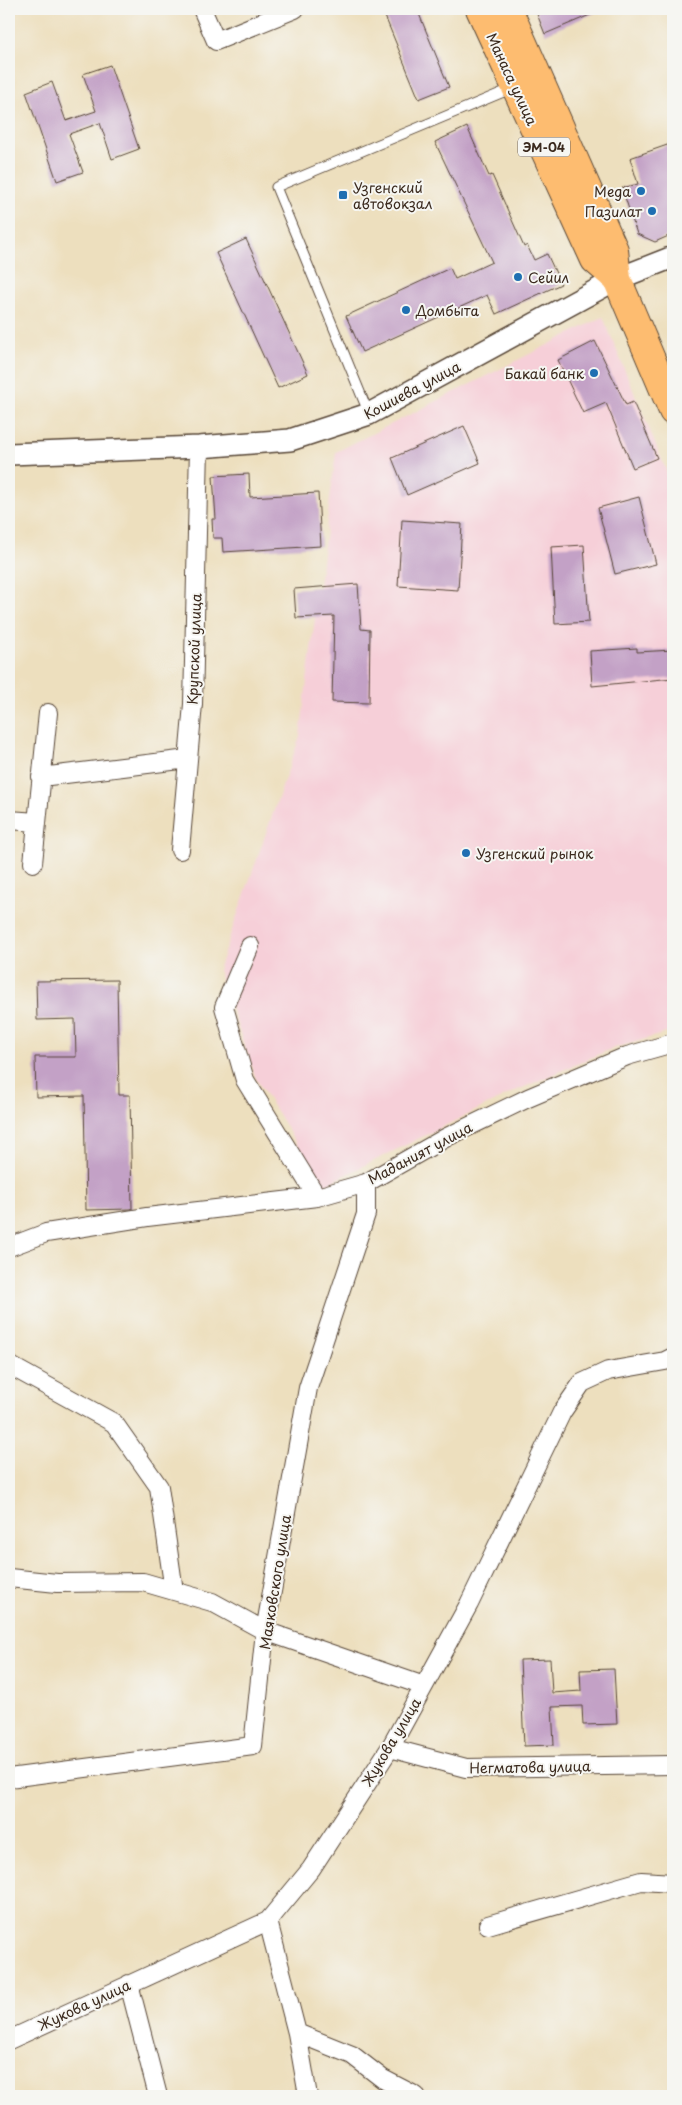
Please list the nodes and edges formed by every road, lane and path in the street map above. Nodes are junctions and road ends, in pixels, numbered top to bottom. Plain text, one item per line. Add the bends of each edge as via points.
1 (202, 9) edge
2 (295, 9) edge
3 (480, 9) edge
4 (508, 9) edge
5 (516, 87) junction
6 (673, 257) edge
7 (616, 279) junction
8 (673, 411) edge
9 (369, 414) junction
10 (199, 447) junction
11 (9, 454) edge
12 (48, 713) dead end
13 (188, 759) junction
14 (42, 777) junction
15 (9, 820) edge
16 (37, 822) junction
17 (180, 850) dead end
18 (33, 863) dead end
19 (250, 946) dead end
20 (673, 1043) edge
21 (366, 1183) junction
22 (317, 1197) junction
23 (9, 1247) edge
24 (673, 1357) edge
25 (9, 1365) edge
26 (9, 1578) edge
27 (174, 1591) junction
28 (265, 1631) junction
29 (424, 1686) junction
30 (390, 1748) junction
31 (673, 1765) edge
32 (9, 1778) edge
33 (673, 1884) edge
34 (268, 1921) junction
35 (488, 1925) dead end
36 (130, 1984) junction
37 (296, 2033) junction
38 (9, 2040) edge
39 (158, 2096) edge
40 (308, 2096) edge
41 (416, 2096) edge

1 - 2 street via 216,41
3 - 5 main road, Манаса улица / ЭМ-04
4 - 7 main road, Манаса улица / ЭМ-04 via 614,250
5 - 7 main road, Манаса улица / ЭМ-04 via 595,260
5 - 9 lane via 276,187
6 - 7 street, Кошиева улица
7 - 8 main road, Манаса улица / ЭМ-04
7 - 9 street, Кошиева улица
9 - 10 street, Кошиева улица via 290,440
10 - 11 street, Кошиева улица
10 - 13 street, Крупской улица via 193,704
12 - 14 street
13 - 14 street
13 - 17 street, Крупской улица
14 - 16 street
15 - 16 street
16 - 18 street
19 - 22 street via 224,1007 245,1080
20 - 21 street, Маданият улица via 627,1056 528,1098 447,1137
21 - 22 street, Маданият улица
21 - 28 street, Маяковского улица via 366,1214 308,1388
22 - 23 street, Маданият улица via 147,1217 56,1232
24 - 29 street, Жукова улица via 608,1371 582,1383 562,1412 469,1604
25 - 27 street via 114,1423 159,1487
26 - 27 street via 57,1583 143,1582
27 - 28 street via 212,1602
28 - 29 street
28 - 32 street, Маяковского улица via 253,1746
29 - 30 street, Жукова улица
30 - 31 street, Негматова улица via 466,1768
30 - 34 street, Жукова улица via 311,1869
33 - 35 street via 641,1881
34 - 36 street, Жукова улица
34 - 37 street
36 - 38 street, Жукова улица
36 - 39 street
37 - 40 street
37 - 41 street via 352,2055 383,2079

